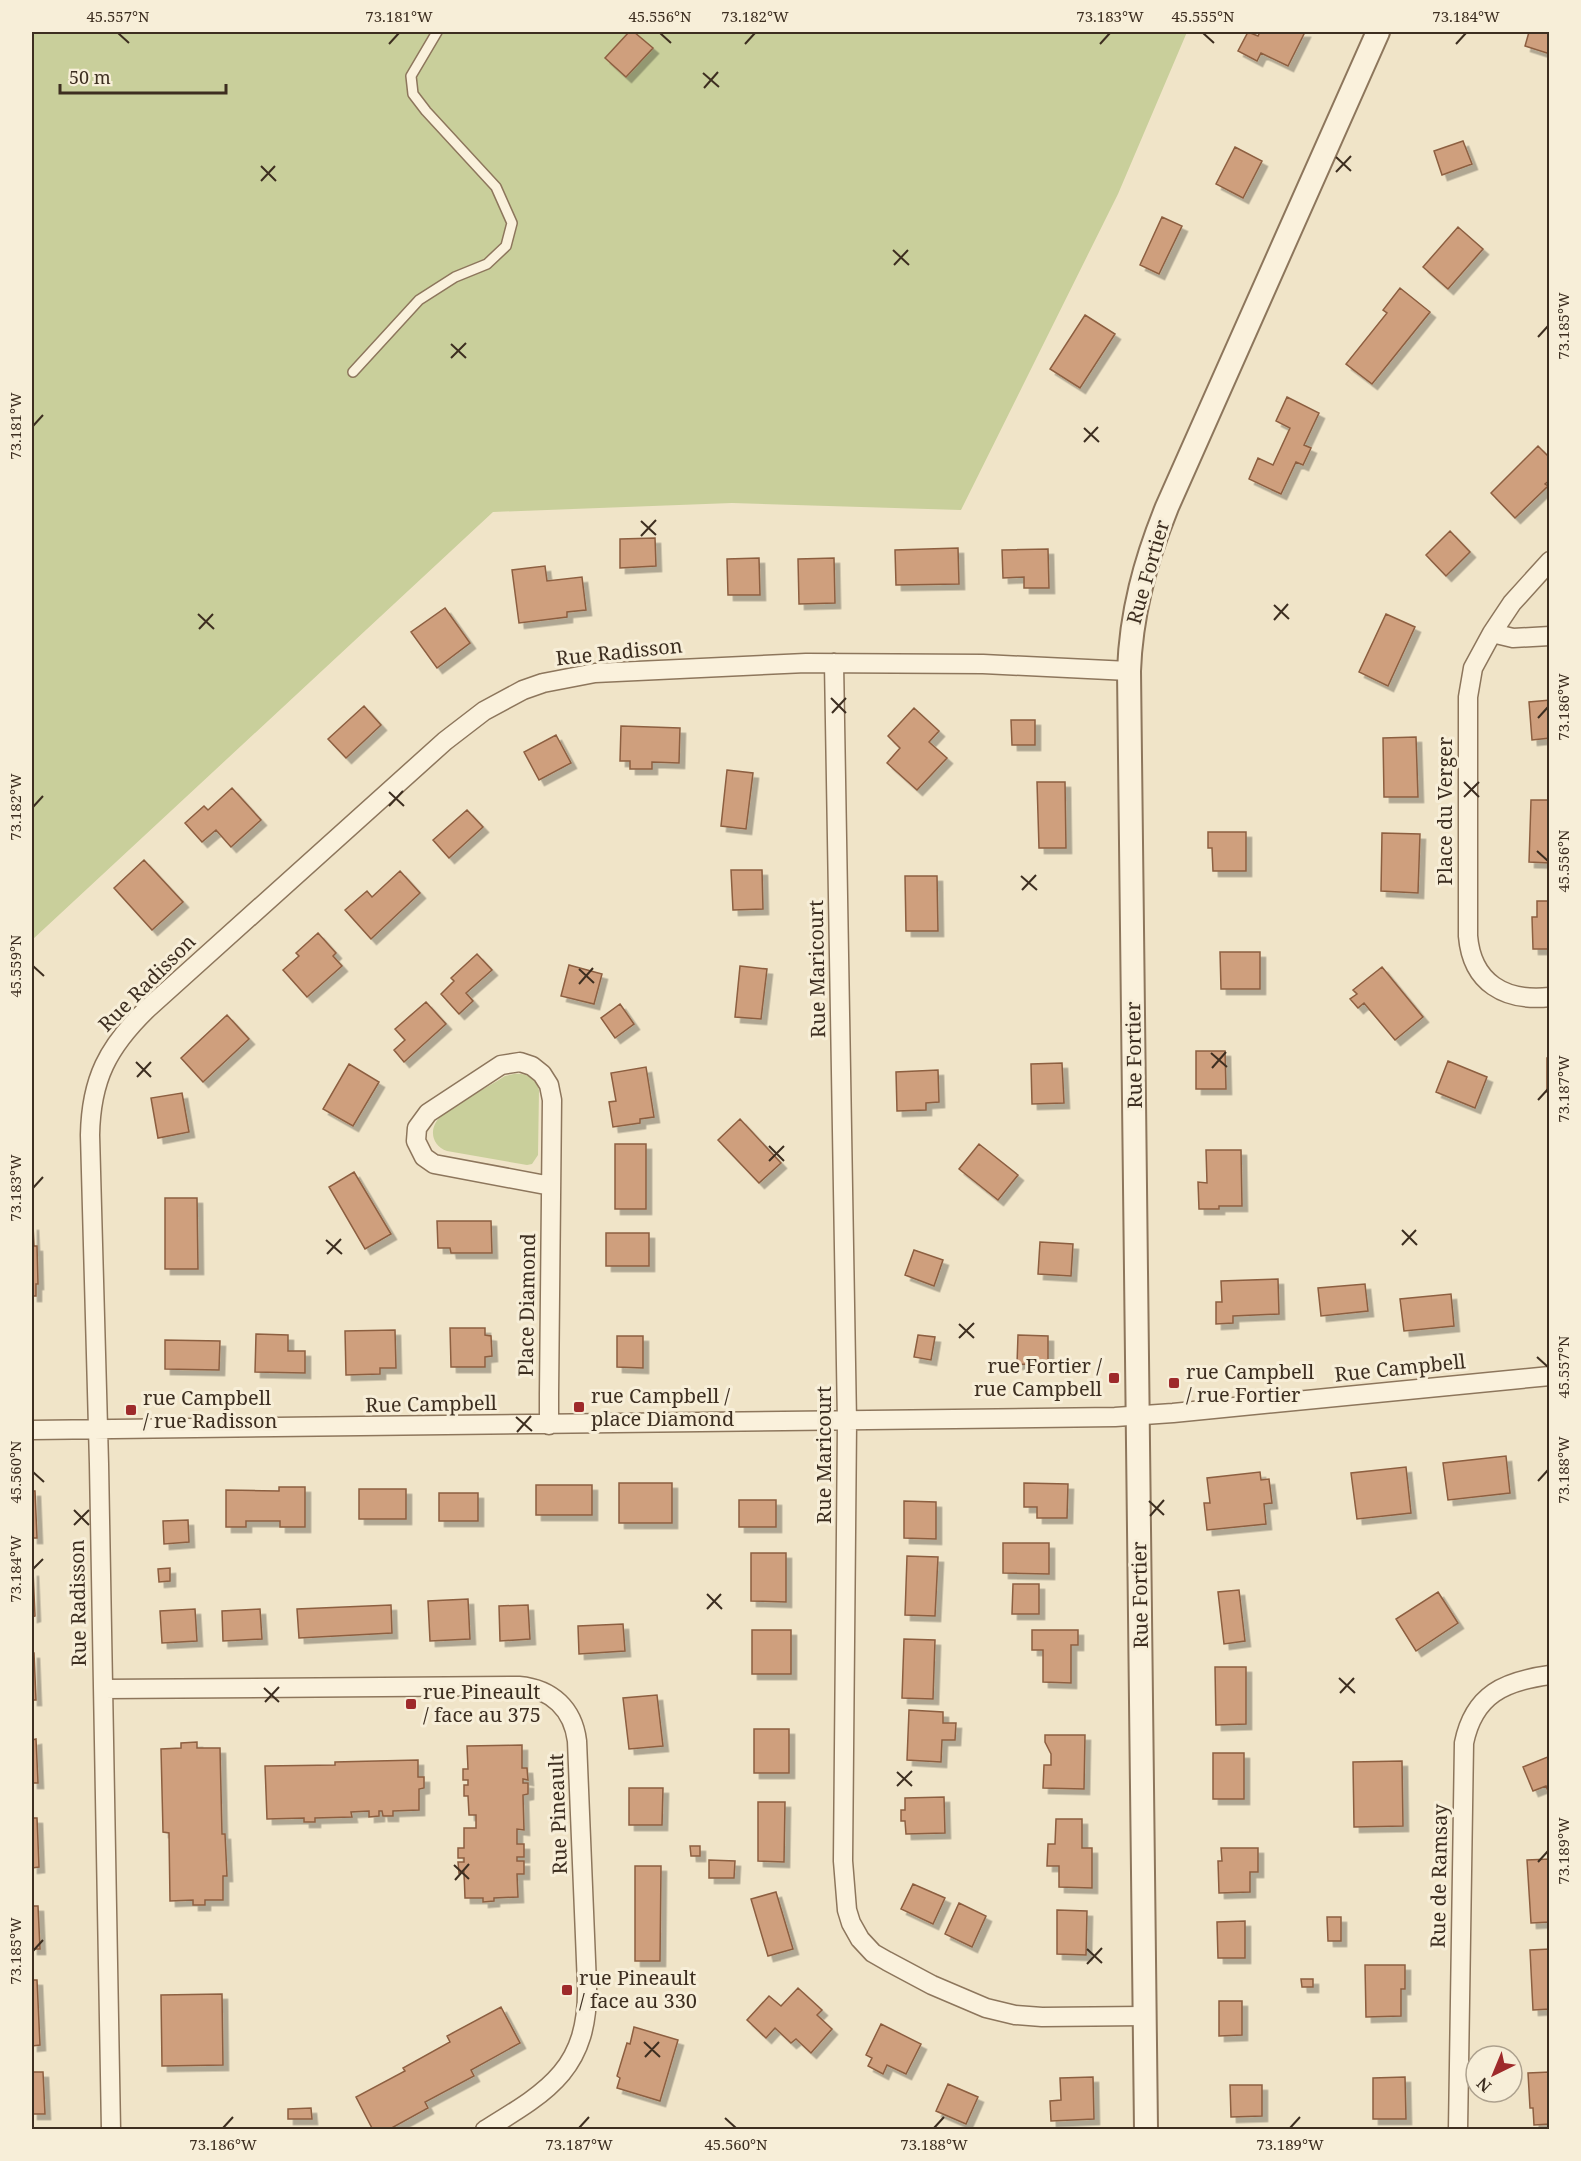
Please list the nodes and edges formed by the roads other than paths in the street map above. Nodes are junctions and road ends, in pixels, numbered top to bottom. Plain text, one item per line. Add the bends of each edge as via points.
1 (436, 32) edge
2 (1378, 32) edge
3 (353, 372) dead end
4 (1550, 561) edge
5 (1492, 633) junction
6 (1550, 636) edge
7 (834, 663) junction
8 (1129, 671) junction
9 (1550, 997) edge
10 (551, 1186) junction
11 (1550, 1376) edge
12 (1139, 1416) junction
13 (847, 1422) junction
14 (549, 1425) junction
15 (32, 1430) edge
16 (98, 1431) junction
17 (1550, 1675) edge
18 (102, 1689) junction
19 (1144, 2016) junction
20 (111, 2130) edge
21 (485, 2130) edge
22 (1146, 2130) edge
23 (1458, 2130) edge

1 - 3 lane via 411,76 413,93 496,187 512,223 506,246 487,264 455,277 419,300
2 - 8 street, Rue Fortier via 1155,536 1134,614
4 - 5 street, Place du Verger via 1512,603
5 - 6 street via 1513,638
5 - 9 street, Place du Verger via 1473,668 1468,697 1469,945 1478,969 1496,988 1520,998
7 - 8 street, Rue Radisson via 983,664
7 - 13 street, Rue Maricourt
7 - 16 street, Rue Radisson via 594,673 543,683 501,702 445,741 135,1020 105,1062 94,1090 90,1118
8 - 12 street, Rue Fortier
10 - 10 street, Place Diamond via 551,1091 542,1074 532,1066 520,1062 501,1065 428,1113 417,1128 420,1152 434,1164
10 - 14 street, Place Diamond
11 - 12 street, Rue Campbell
12 - 13 street, Rue Campbell
12 - 19 street, Rue Fortier
13 - 14 street, Rue Campbell
13 - 19 street, Rue Maricourt via 843,1861 844,1894 851,1923 866,1946 886,1961 986,2008 1028,2017
14 - 16 street, Rue Campbell
15 - 16 street, Rue Campbell
16 - 18 street, Rue Radisson
17 - 23 street, Rue de Ramsay via 1501,1687 1479,1707 1466,1733
18 - 20 street, Rue Radisson
18 - 21 street, Rue Pineault via 519,1686 545,1692 565,1708 574,1724 577,1742 586,2018 575,2052 555,2082
19 - 22 street, Rue Fortier

